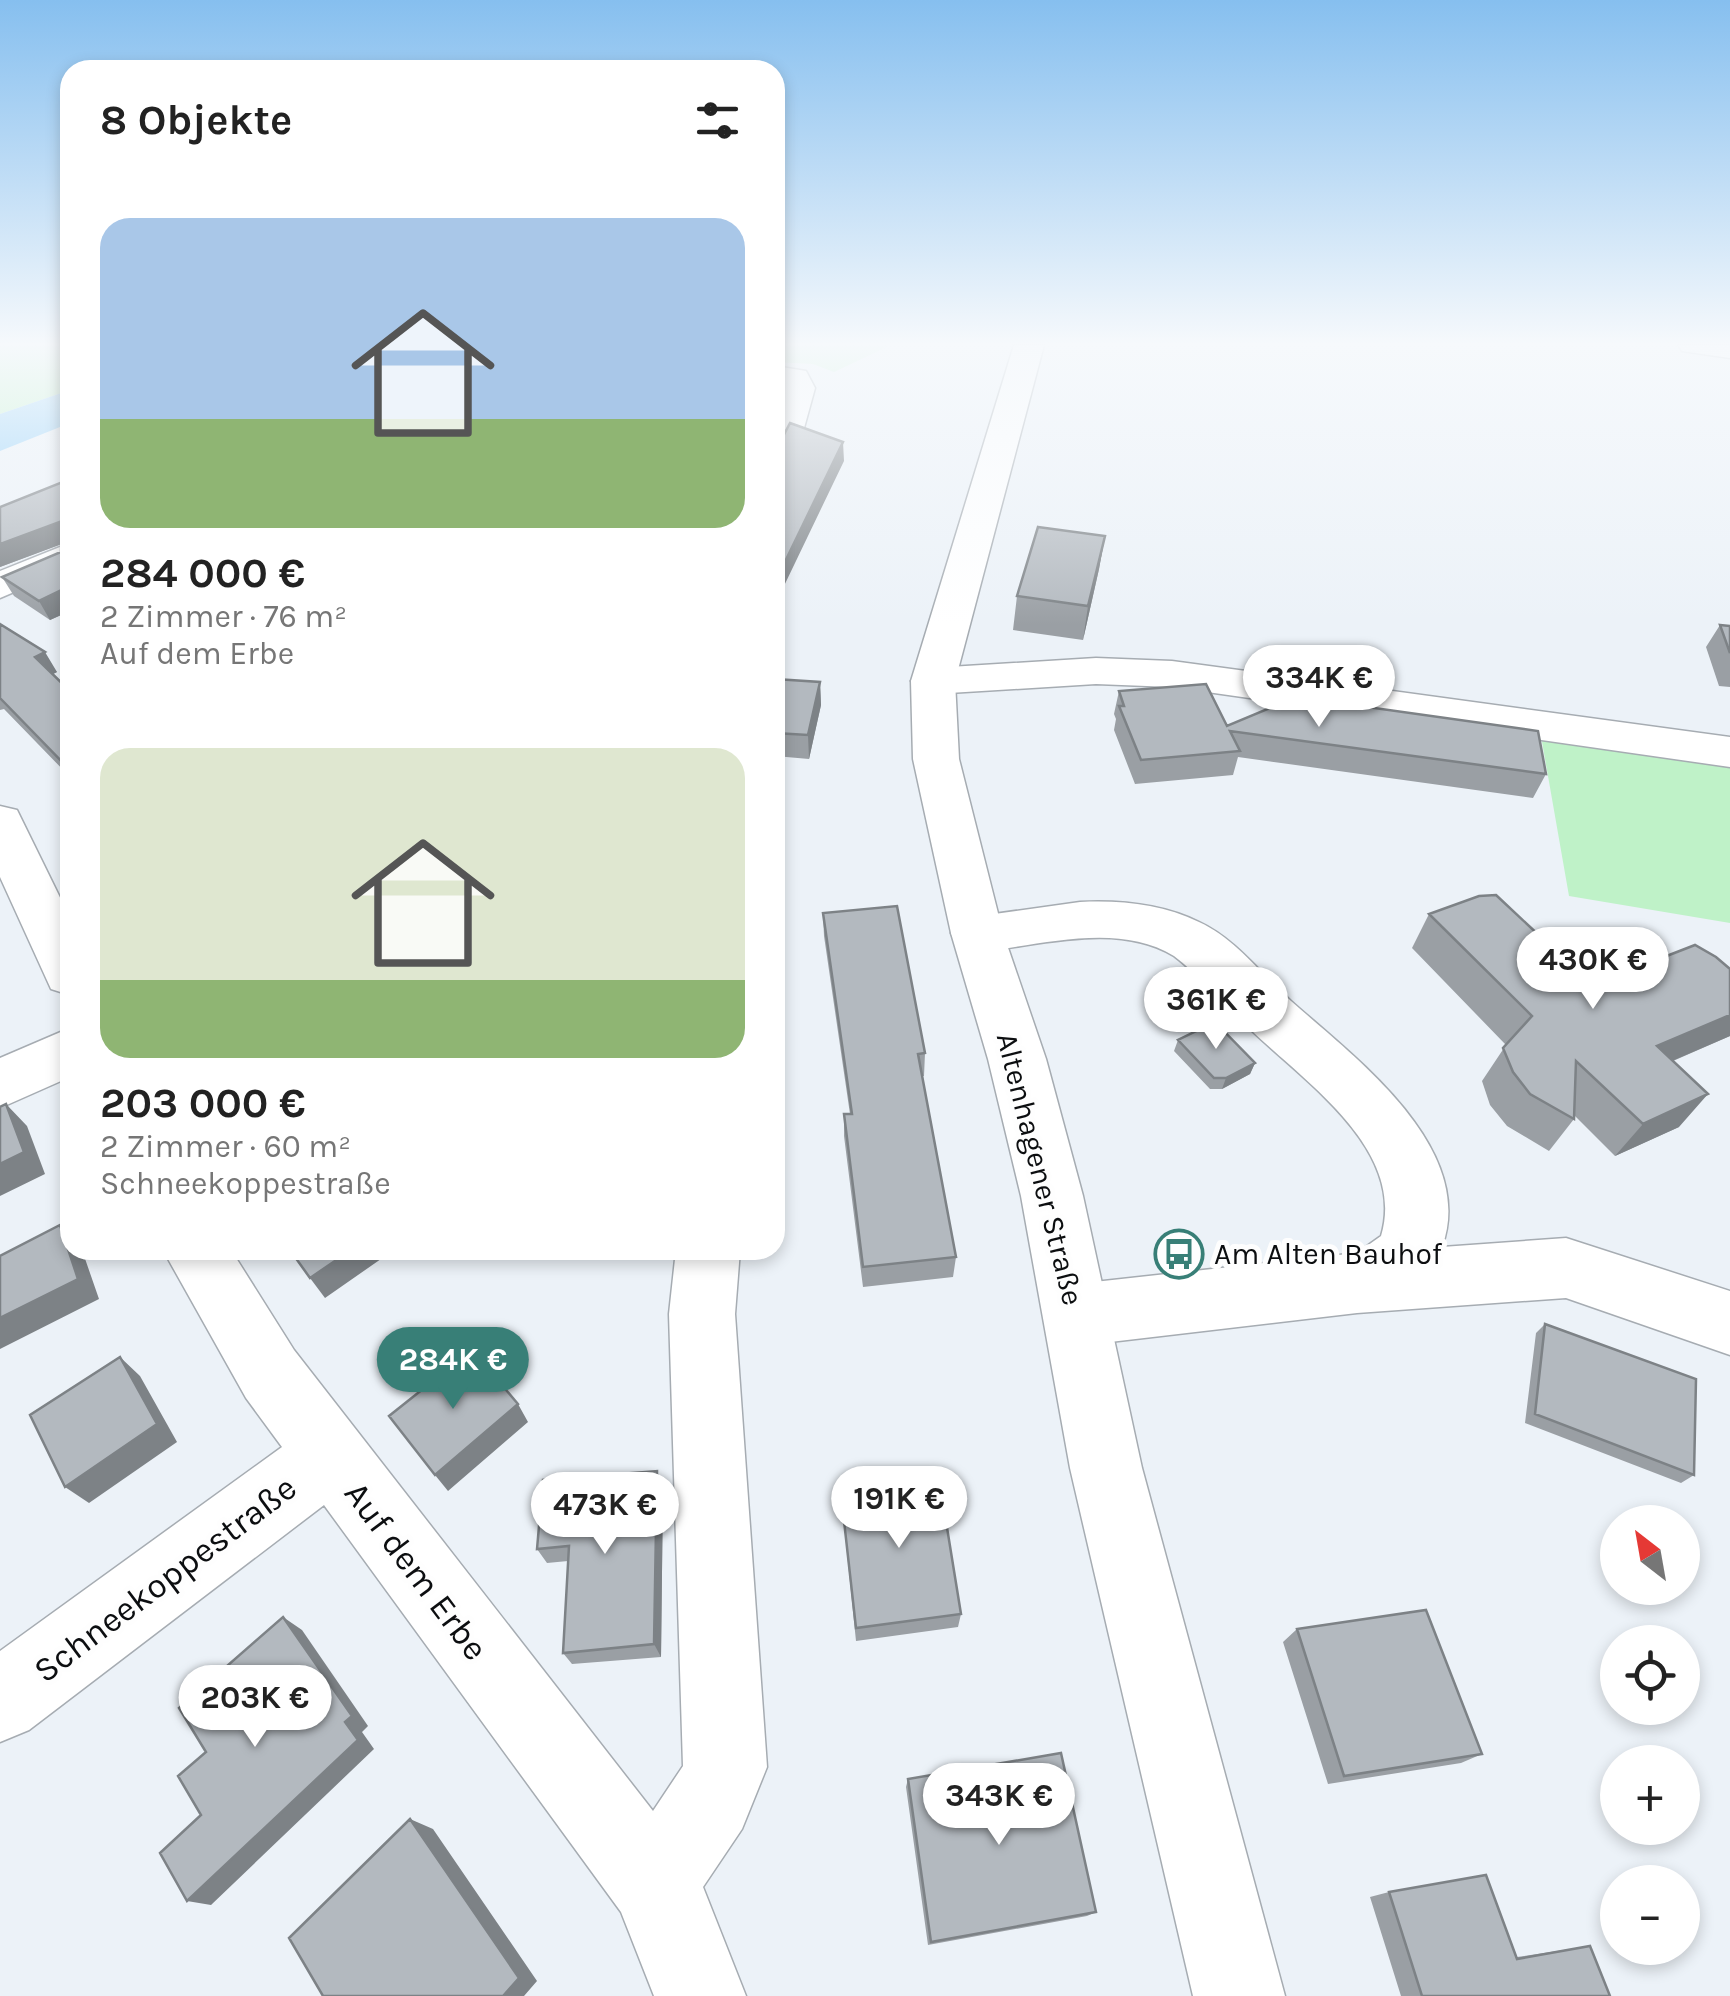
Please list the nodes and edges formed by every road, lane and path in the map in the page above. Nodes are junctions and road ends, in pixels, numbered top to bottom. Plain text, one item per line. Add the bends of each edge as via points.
1 (1002, 438) edge
2 (60, 559) edge
3 (0, 586) edge
4 (933, 681) junction
5 (1730, 752) edge
6 (0, 822) edge
7 (977, 933) junction
8 (60, 953) edge
9 (60, 1056) edge
10 (0, 1084) edge
11 (201, 1260) edge
12 (707, 1260) edge
13 (1356, 1283) junction
14 (1076, 1315) junction
15 (1730, 1322) edge
16 (330, 1456) junction
17 (0, 1701) edge
18 (652, 1882) junction
19 (700, 1996) edge
20 (1239, 1996) edge

1 - 4 street, Altenhagener Straße
2 - 3 street
4 - 5 street via 1096,671 1172,674
4 - 7 street, Altenhagener Straße via 936,758
6 - 8 street
7 - 13 street via 1114,920 1162,928 1196,946 1354,1094 1406,1162 1415,1190 1415,1242 1386,1274
7 - 14 street, Altenhagener Straße via 1020,1072
9 - 10 street
11 - 16 street, Auf dem Erbe via 270,1374
12 - 18 street via 702,1314 725,1767 701,1820
13 - 14 street
13 - 15 street via 1566,1268
14 - 20 street, Altenhagener Straße via 1111,1487
16 - 17 street, Schneekoppestraße
16 - 18 street, Auf dem Erbe
18 - 19 street, Auf dem Erbe

